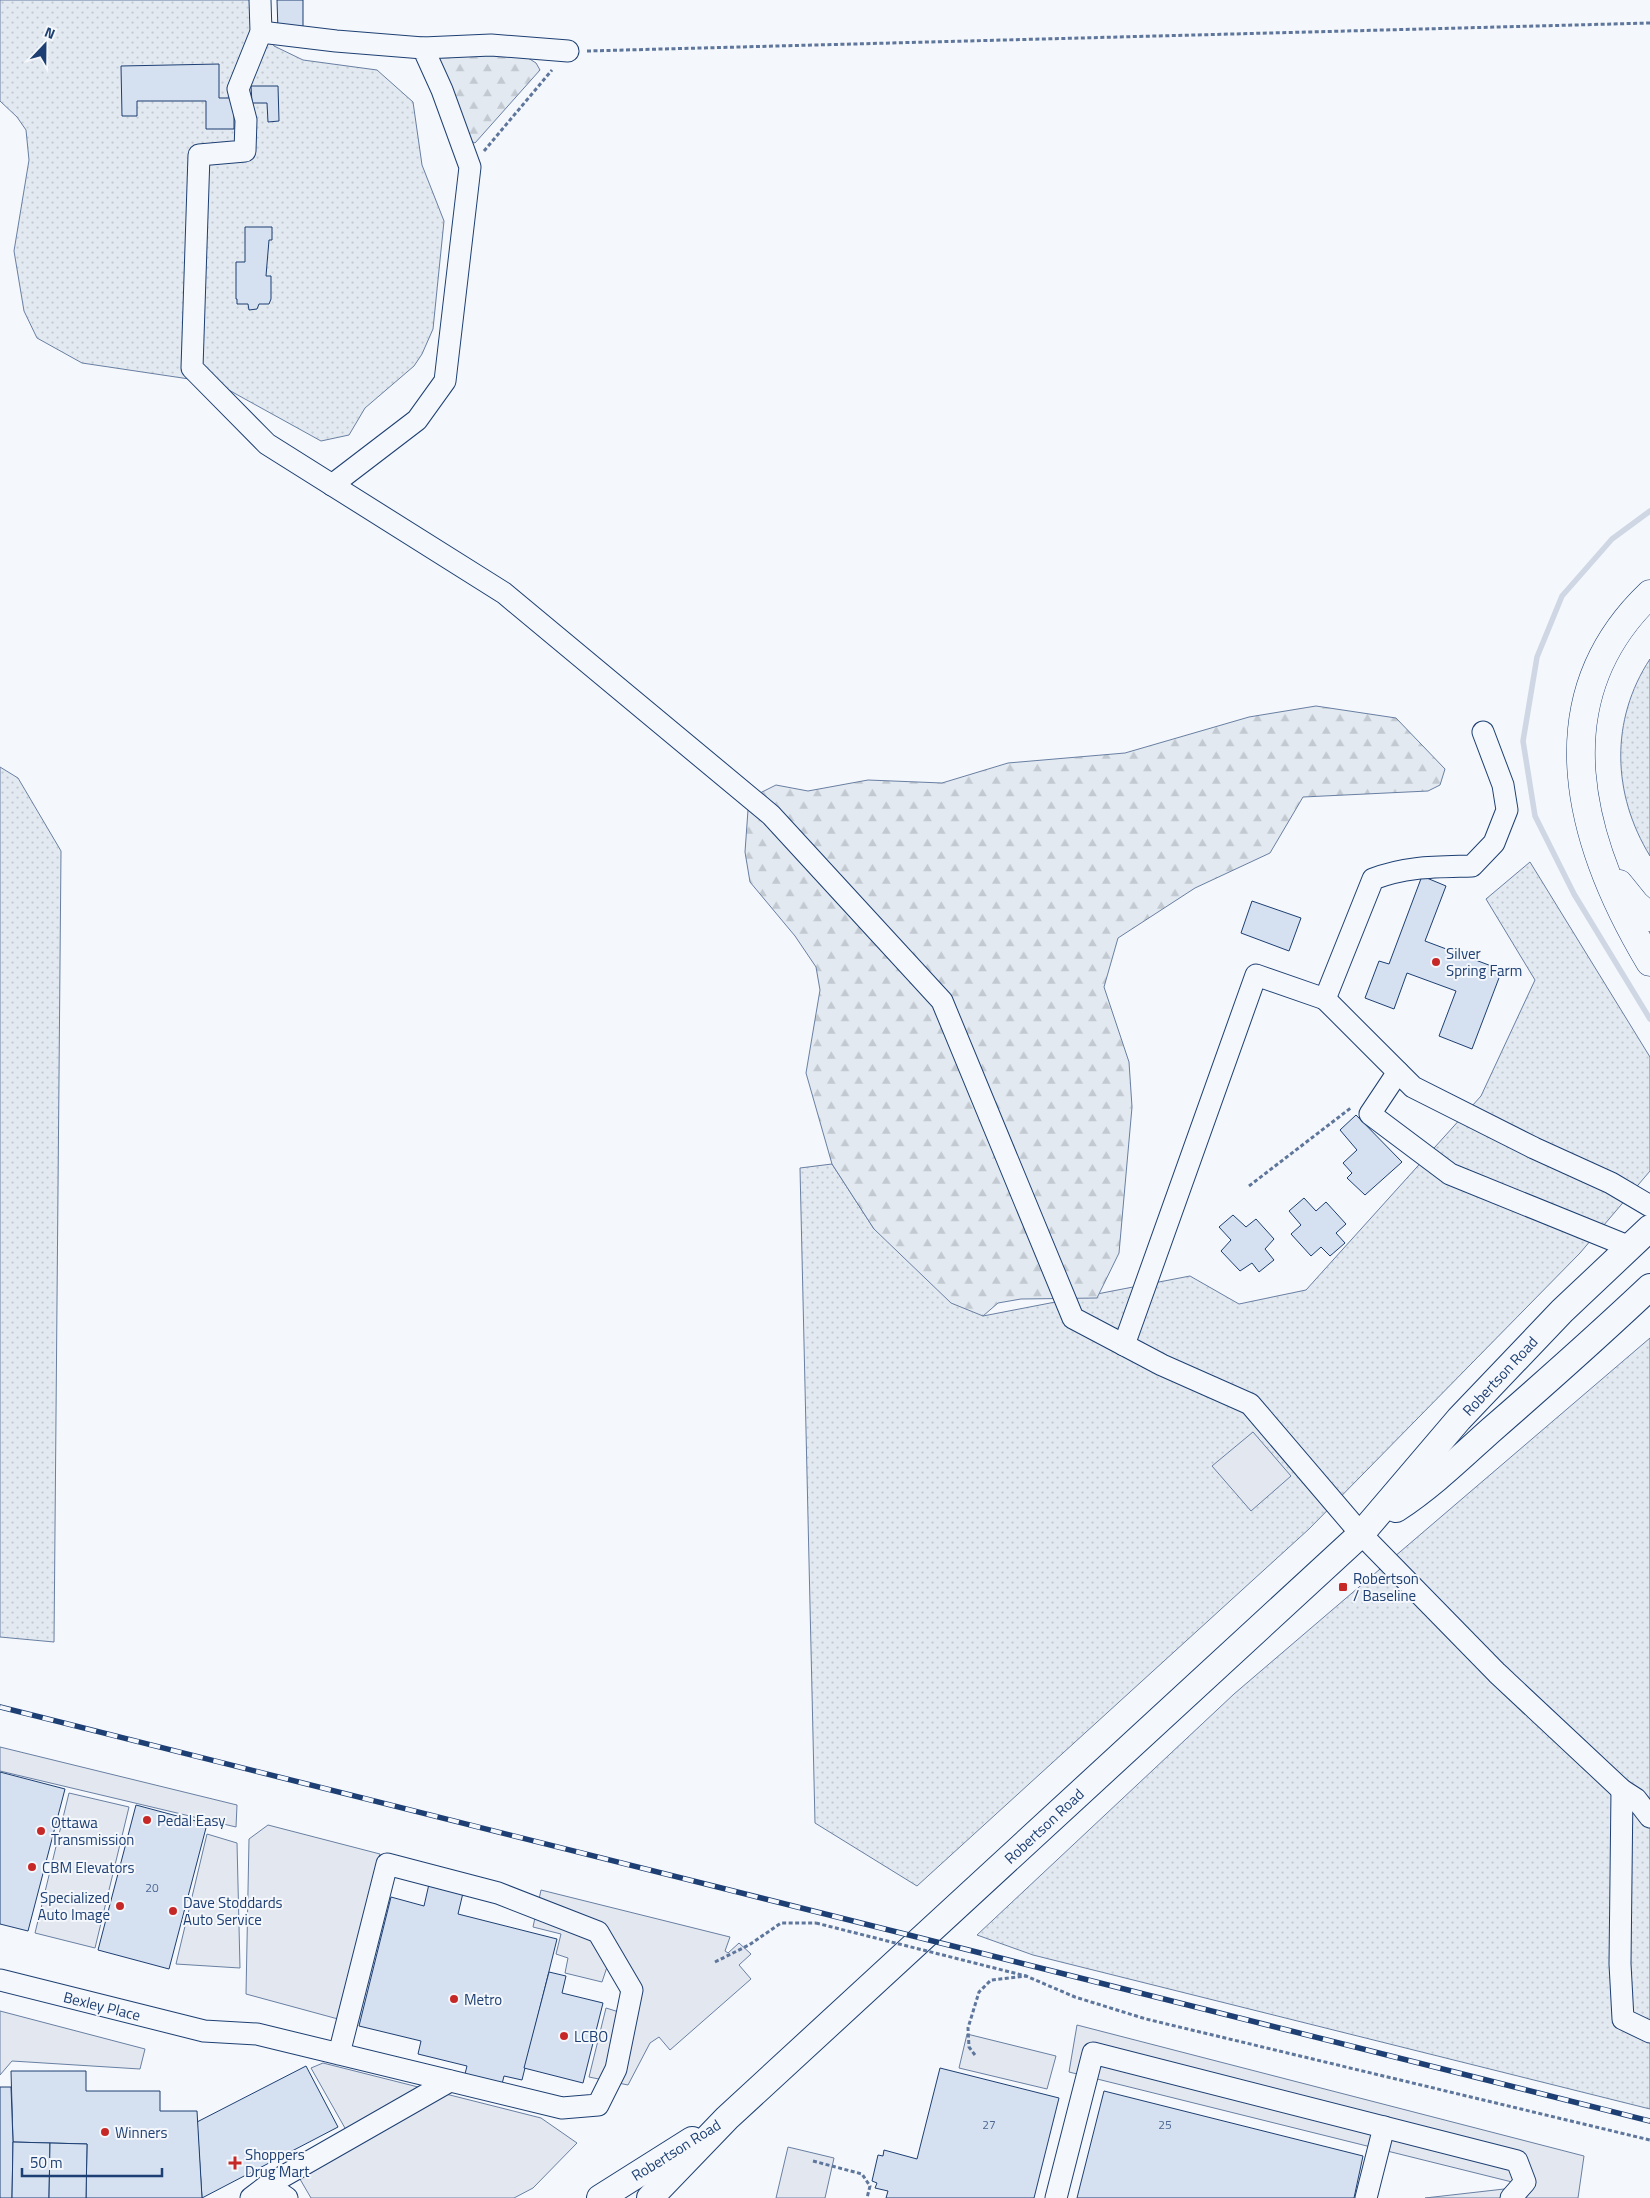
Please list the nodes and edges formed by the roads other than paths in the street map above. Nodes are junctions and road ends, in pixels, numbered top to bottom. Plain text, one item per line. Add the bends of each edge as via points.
1 (260, 0) edge
2 (260, 32) junction
3 (423, 48) junction
4 (568, 51) road end
5 (332, 485) junction
6 (1650, 594) edge
7 (1484, 732) dead end
8 (1597, 852) junction
9 (1650, 917) edge
10 (1650, 962) edge
11 (1325, 999) junction
12 (1398, 1072) junction
13 (1650, 1206) edge
14 (1650, 1228) edge
15 (1630, 1247) junction
16 (1650, 1287) edge
17 (1650, 1302) edge
18 (1124, 1345) junction
19 (1582, 1350) junction
20 (1361, 1534) junction
21 (1622, 1790) junction
22 (1650, 1817) edge
23 (0, 1980) edge
24 (1650, 2032) edge
25 (340, 2054) junction
26 (450, 2081) junction
27 (727, 2118) junction
28 (1384, 2127) junction
29 (269, 2191) edge
30 (251, 2198) edge
31 (287, 2198) edge
32 (600, 2198) edge
33 (650, 2198) edge
34 (1056, 2198) edge
35 (1366, 2198) edge
36 (1511, 2198) edge

1 - 2 street
2 - 3 street
2 - 5 street via 238,89 246,120 245,151 199,155 192,368 267,444
3 - 4 street via 491,45
3 - 5 street via 470,167 446,381 417,420
5 - 18 street via 512,600 771,815 890,944 942,1001 1073,1318
6 - 8 highway via 1608,648 1589,693 1583,719 1584,799
7 - 11 street via 1507,810 1494,843 1472,866 1396,870 1374,879
8 - 9 highway via 1621,887
8 - 10 highway via 1624,915
11 - 12 street
11 - 18 street via 1256,975
12 - 13 street via 1413,1087 1611,1183
12 - 15 street via 1370,1114 1450,1174
14 - 15 main road, Robertson Road
15 - 20 main road, Robertson Road via 1562,1311 1460,1419
16 - 19 main road, Robertson Road
17 - 19 main road
18 - 20 street via 1250,1404
19 - 20 main road, Robertson Road via 1412,1499
20 - 21 street via 1497,1673
20 - 27 main road, Robertson Road
21 - 22 street via 1636,1799
21 - 24 street via 1620,1964 1623,2019
23 - 25 street, Bexley Place via 204,2032 257,2034
25 - 26 street, Bexley Place
25 - 26 street, Bexley Place via 387,1864 498,1893 598,1932 632,1990 616,2069 598,2105 562,2108
26 - 29 street
27 - 32 main road, Robertson Road
27 - 33 main road, Robertson Road
28 - 34 street via 1093,2053
28 - 35 street
28 - 36 street via 1517,2161 1525,2182
29 - 30 street
29 - 31 street

